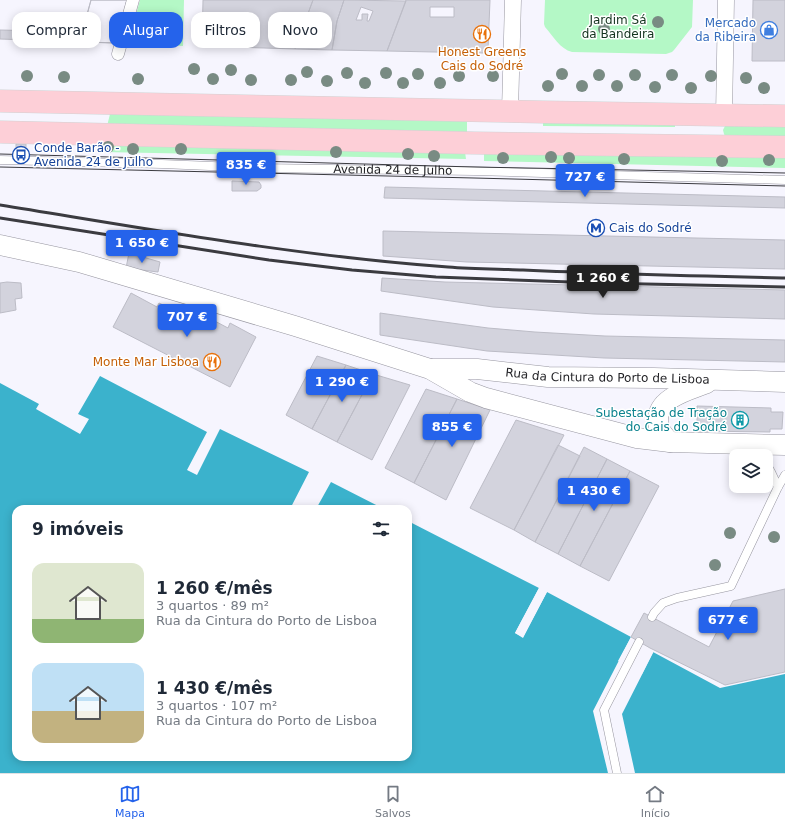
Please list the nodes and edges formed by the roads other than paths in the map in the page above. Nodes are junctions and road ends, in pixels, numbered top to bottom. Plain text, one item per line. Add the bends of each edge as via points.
1 (133, 0) edge
2 (512, 0) edge
3 (726, 0) edge
4 (118, 54) dead end
5 (0, 101) edge
6 (510, 112) junction
7 (724, 116) junction
8 (785, 116) edge
9 (0, 132) edge
10 (510, 144) junction
11 (625, 145) junction
12 (785, 146) edge
13 (0, 160) edge
14 (785, 180) edge
15 (0, 245) edge
16 (430, 369) junction
17 (714, 380) junction
18 (784, 383) edge
19 (670, 442) junction
20 (785, 446) edge
21 (773, 474) edge
22 (785, 475) edge
23 (778, 487) junction
24 (652, 617) dead end
25 (639, 642) dead end
26 (617, 773) edge

1 - 4 street
2 - 6 street
3 - 7 street
5 - 6 main road
6 - 7 main road
6 - 10 main road
7 - 8 main road
7 - 11 main road via 722,124 712,130 656,133
9 - 10 main road
10 - 11 main road
11 - 12 main road
13 - 14 lane, Avenida 24 de Julho
15 - 16 street, Rua da Cintura do Porto de Lisboa via 125,275
16 - 17 street, Rua da Cintura do Porto de Lisboa via 477,369 548,377
16 - 19 street, Rua da Cintura do Porto de Lisboa via 470,392 486,398 637,438
17 - 18 street, Rua da Cintura do Porto de Lisboa
17 - 19 street via 673,397 661,408 658,415 660,431
19 - 20 street, Rua da Cintura do Porto de Lisboa via 754,447
21 - 23 lane
22 - 23 lane
23 - 24 lane via 731,586 663,603
25 - 26 lane via 604,710

